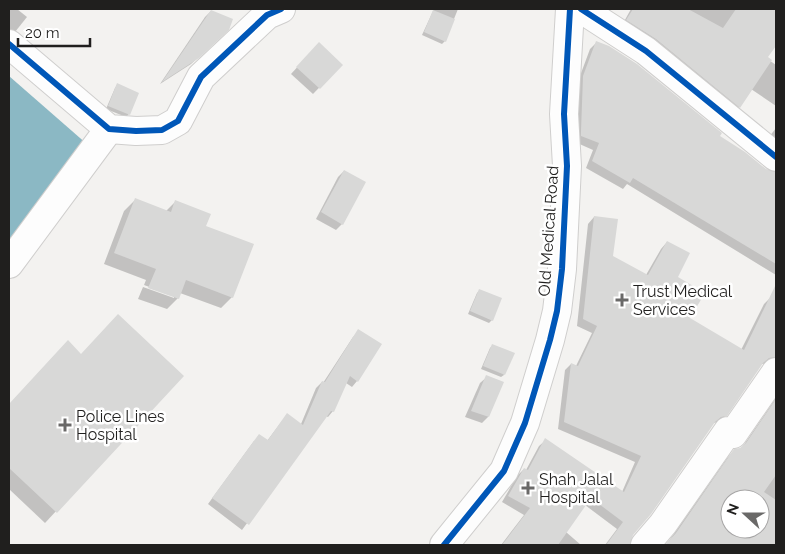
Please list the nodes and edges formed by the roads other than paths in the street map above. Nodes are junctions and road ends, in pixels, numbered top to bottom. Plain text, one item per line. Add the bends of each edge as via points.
1 (281, 9) edge
2 (570, 9) edge
3 (581, 9) edge
4 (9, 44) edge
5 (109, 129) junction
6 (776, 157) edge
7 (9, 264) edge
8 (776, 372) edge
9 (444, 545) edge
10 (645, 545) edge

1 - 5 street via 267,15 201,77 178,121 162,130
2 - 9 street, Old Medical Road via 564,114 567,166 557,311 525,423 504,471
3 - 6 street via 646,51
4 - 5 street
5 - 7 street
8 - 10 street via 733,434 728,431

